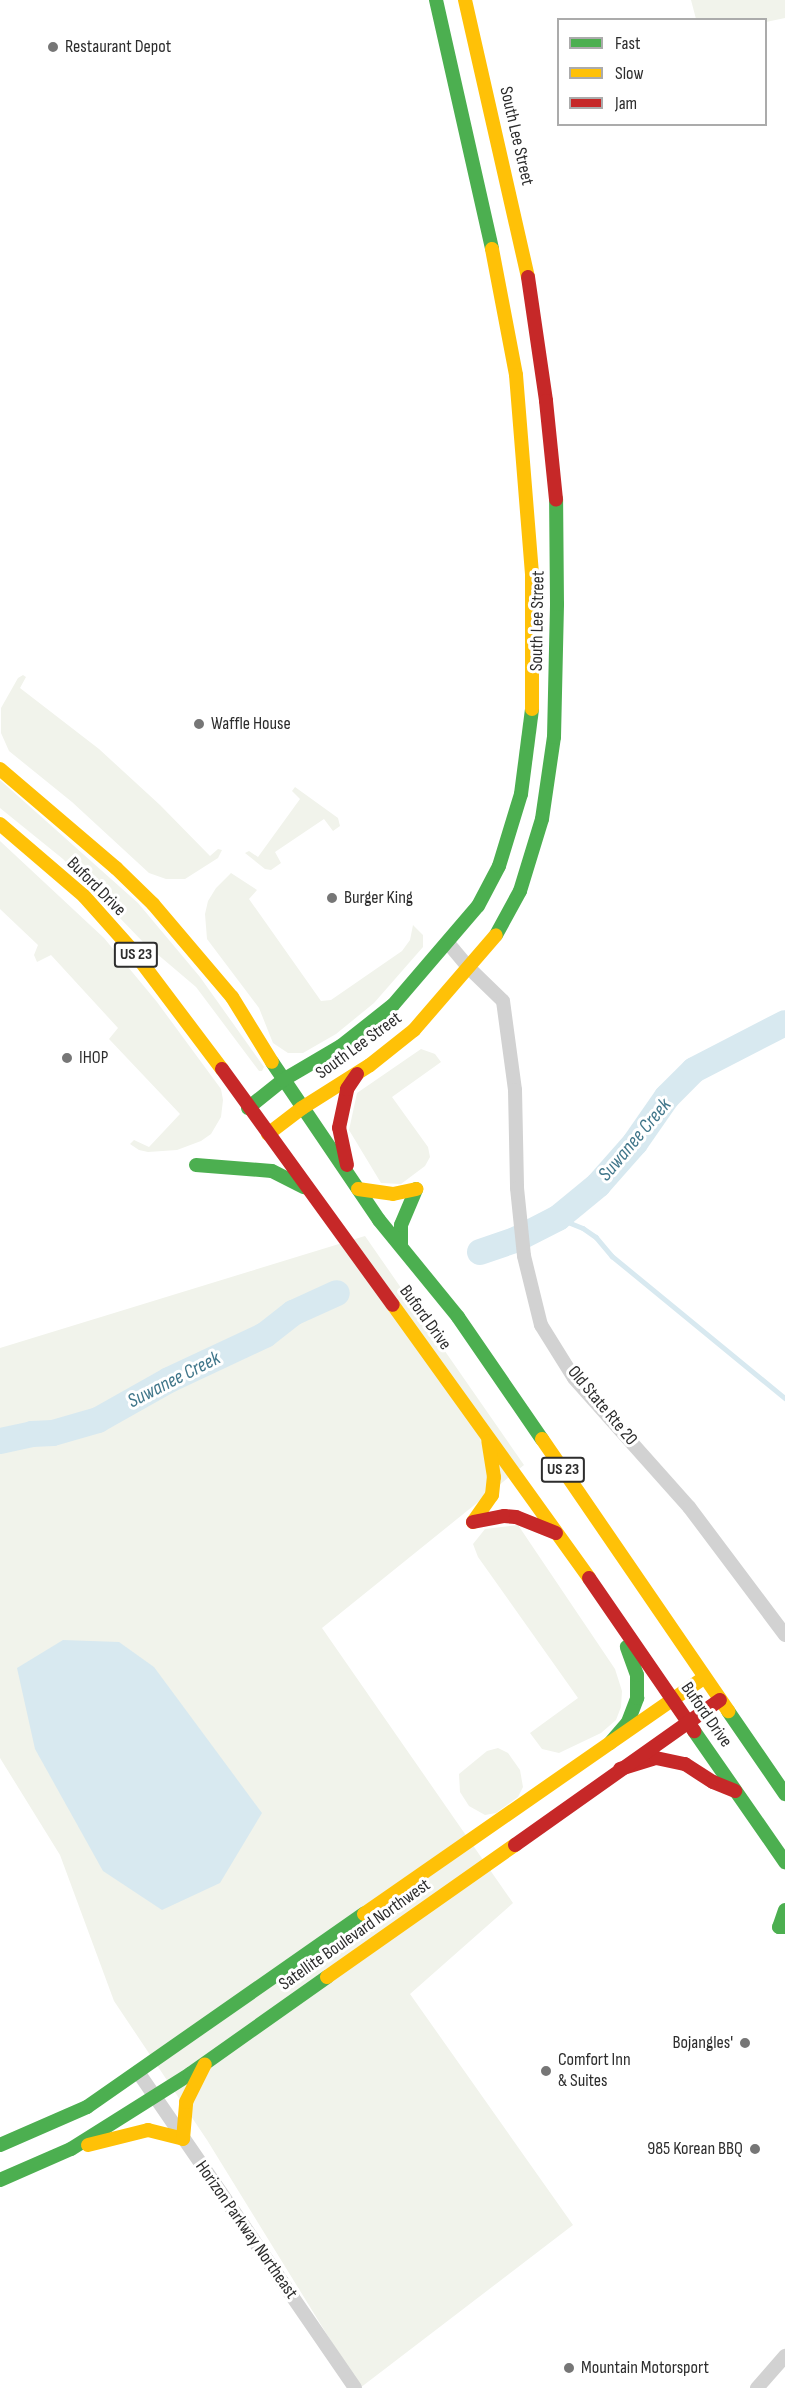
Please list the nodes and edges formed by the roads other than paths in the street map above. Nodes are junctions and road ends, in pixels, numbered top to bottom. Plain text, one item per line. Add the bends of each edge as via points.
1 (436, 0) edge
2 (465, 0) edge
3 (0, 769) edge
4 (0, 824) edge
5 (448, 943) junction
6 (468, 968) junction
7 (357, 1074) junction
8 (283, 1080) junction
9 (248, 1108) junction
10 (302, 1108) junction
11 (268, 1134) junction
12 (196, 1165) dead end
13 (349, 1176) junction
14 (358, 1189) junction
15 (309, 1190) junction
16 (401, 1246) junction
17 (487, 1436) junction
18 (556, 1533) junction
19 (615, 1617) junction
20 (785, 1635) edge
21 (704, 1678) junction
22 (673, 1699) junction
23 (720, 1701) junction
24 (688, 1722) junction
25 (610, 1743) junction
26 (620, 1769) junction
27 (737, 1791) junction
28 (785, 1794) edge
29 (785, 1863) edge
30 (785, 1910) edge
31 (785, 1928) edge
32 (206, 2063) junction
33 (138, 2072) junction
34 (154, 2097) junction
35 (183, 2139) junction
36 (0, 2145) edge
37 (71, 2150) junction
38 (0, 2180) edge
39 (785, 2356) edge
40 (356, 2388) edge
41 (758, 2388) edge

1 - 5 main road, South Lee Street via 516,375 532,575 532,712 521,794 499,866 478,906
2 - 6 main road, South Lee Street via 514,206 544,384 556,503 557,604 554,737 542,819 520,891 499,931
3 - 8 main road, Buford Drive / US 23 via 153,904 232,997
4 - 9 main road, Buford Drive / US 23 via 84,896 133,951
5 - 6 street, Old State Rte 20
5 - 8 main road, South Lee Street via 393,1005 341,1046
6 - 7 main road, South Lee Street via 414,1030
6 - 20 street, Old State Rte 20 via 503,1001 515,1090 517,1188 524,1256 541,1325 574,1378 689,1507
7 - 10 main road, South Lee Street
7 - 13 main road via 347,1089 339,1128
8 - 9 main road, South Lee Street
8 - 10 main road, Buford Drive / US 23
9 - 11 main road, Buford Drive / US 23
10 - 11 main road, South Lee Street
10 - 13 main road, Buford Drive / US 23
11 - 15 main road, Buford Drive / US 23
12 - 15 main road via 272,1171
13 - 14 main road, Buford Drive / US 23
14 - 16 main road, Buford Drive / US 23
14 - 16 main road via 393,1194 416,1189 401,1225
15 - 17 main road, Buford Drive / US 23
16 - 21 main road, Buford Drive / US 23 via 458,1317
17 - 18 main road, Buford Drive / US 23
17 - 18 main road via 494,1477 492,1495 473,1522 516,1517
18 - 19 main road, Buford Drive / US 23
19 - 22 main road, Buford Drive / US 23
19 - 25 main road via 637,1675 637,1698 628,1722
21 - 22 main road, Satellite Boulevard Northwest
21 - 23 main road, Buford Drive / US 23
22 - 24 main road, Buford Drive / US 23
22 - 25 main road, Satellite Boulevard Northwest
23 - 24 main road, Satellite Boulevard Northwest
23 - 28 main road, Buford Drive / US 23
24 - 26 main road, Satellite Boulevard Northwest
24 - 27 main road, Buford Drive / US 23
25 - 33 main road, Satellite Boulevard Northwest
26 - 27 main road via 656,1758 685,1764 713,1782
26 - 32 main road, Satellite Boulevard Northwest
27 - 29 main road, Buford Drive / US 23
30 - 31 main road via 779,1927
32 - 34 main road, Satellite Boulevard Northwest
32 - 35 main road via 186,2102
33 - 34 street, Horizon Parkway Northeast
33 - 36 main road, Satellite Boulevard Northwest via 87,2108
34 - 35 street, Horizon Parkway Northeast
34 - 37 main road, Satellite Boulevard Northwest
35 - 37 main road via 148,2130
35 - 40 street, Horizon Parkway Northeast
37 - 38 main road, Satellite Boulevard Northwest
39 - 41 street

